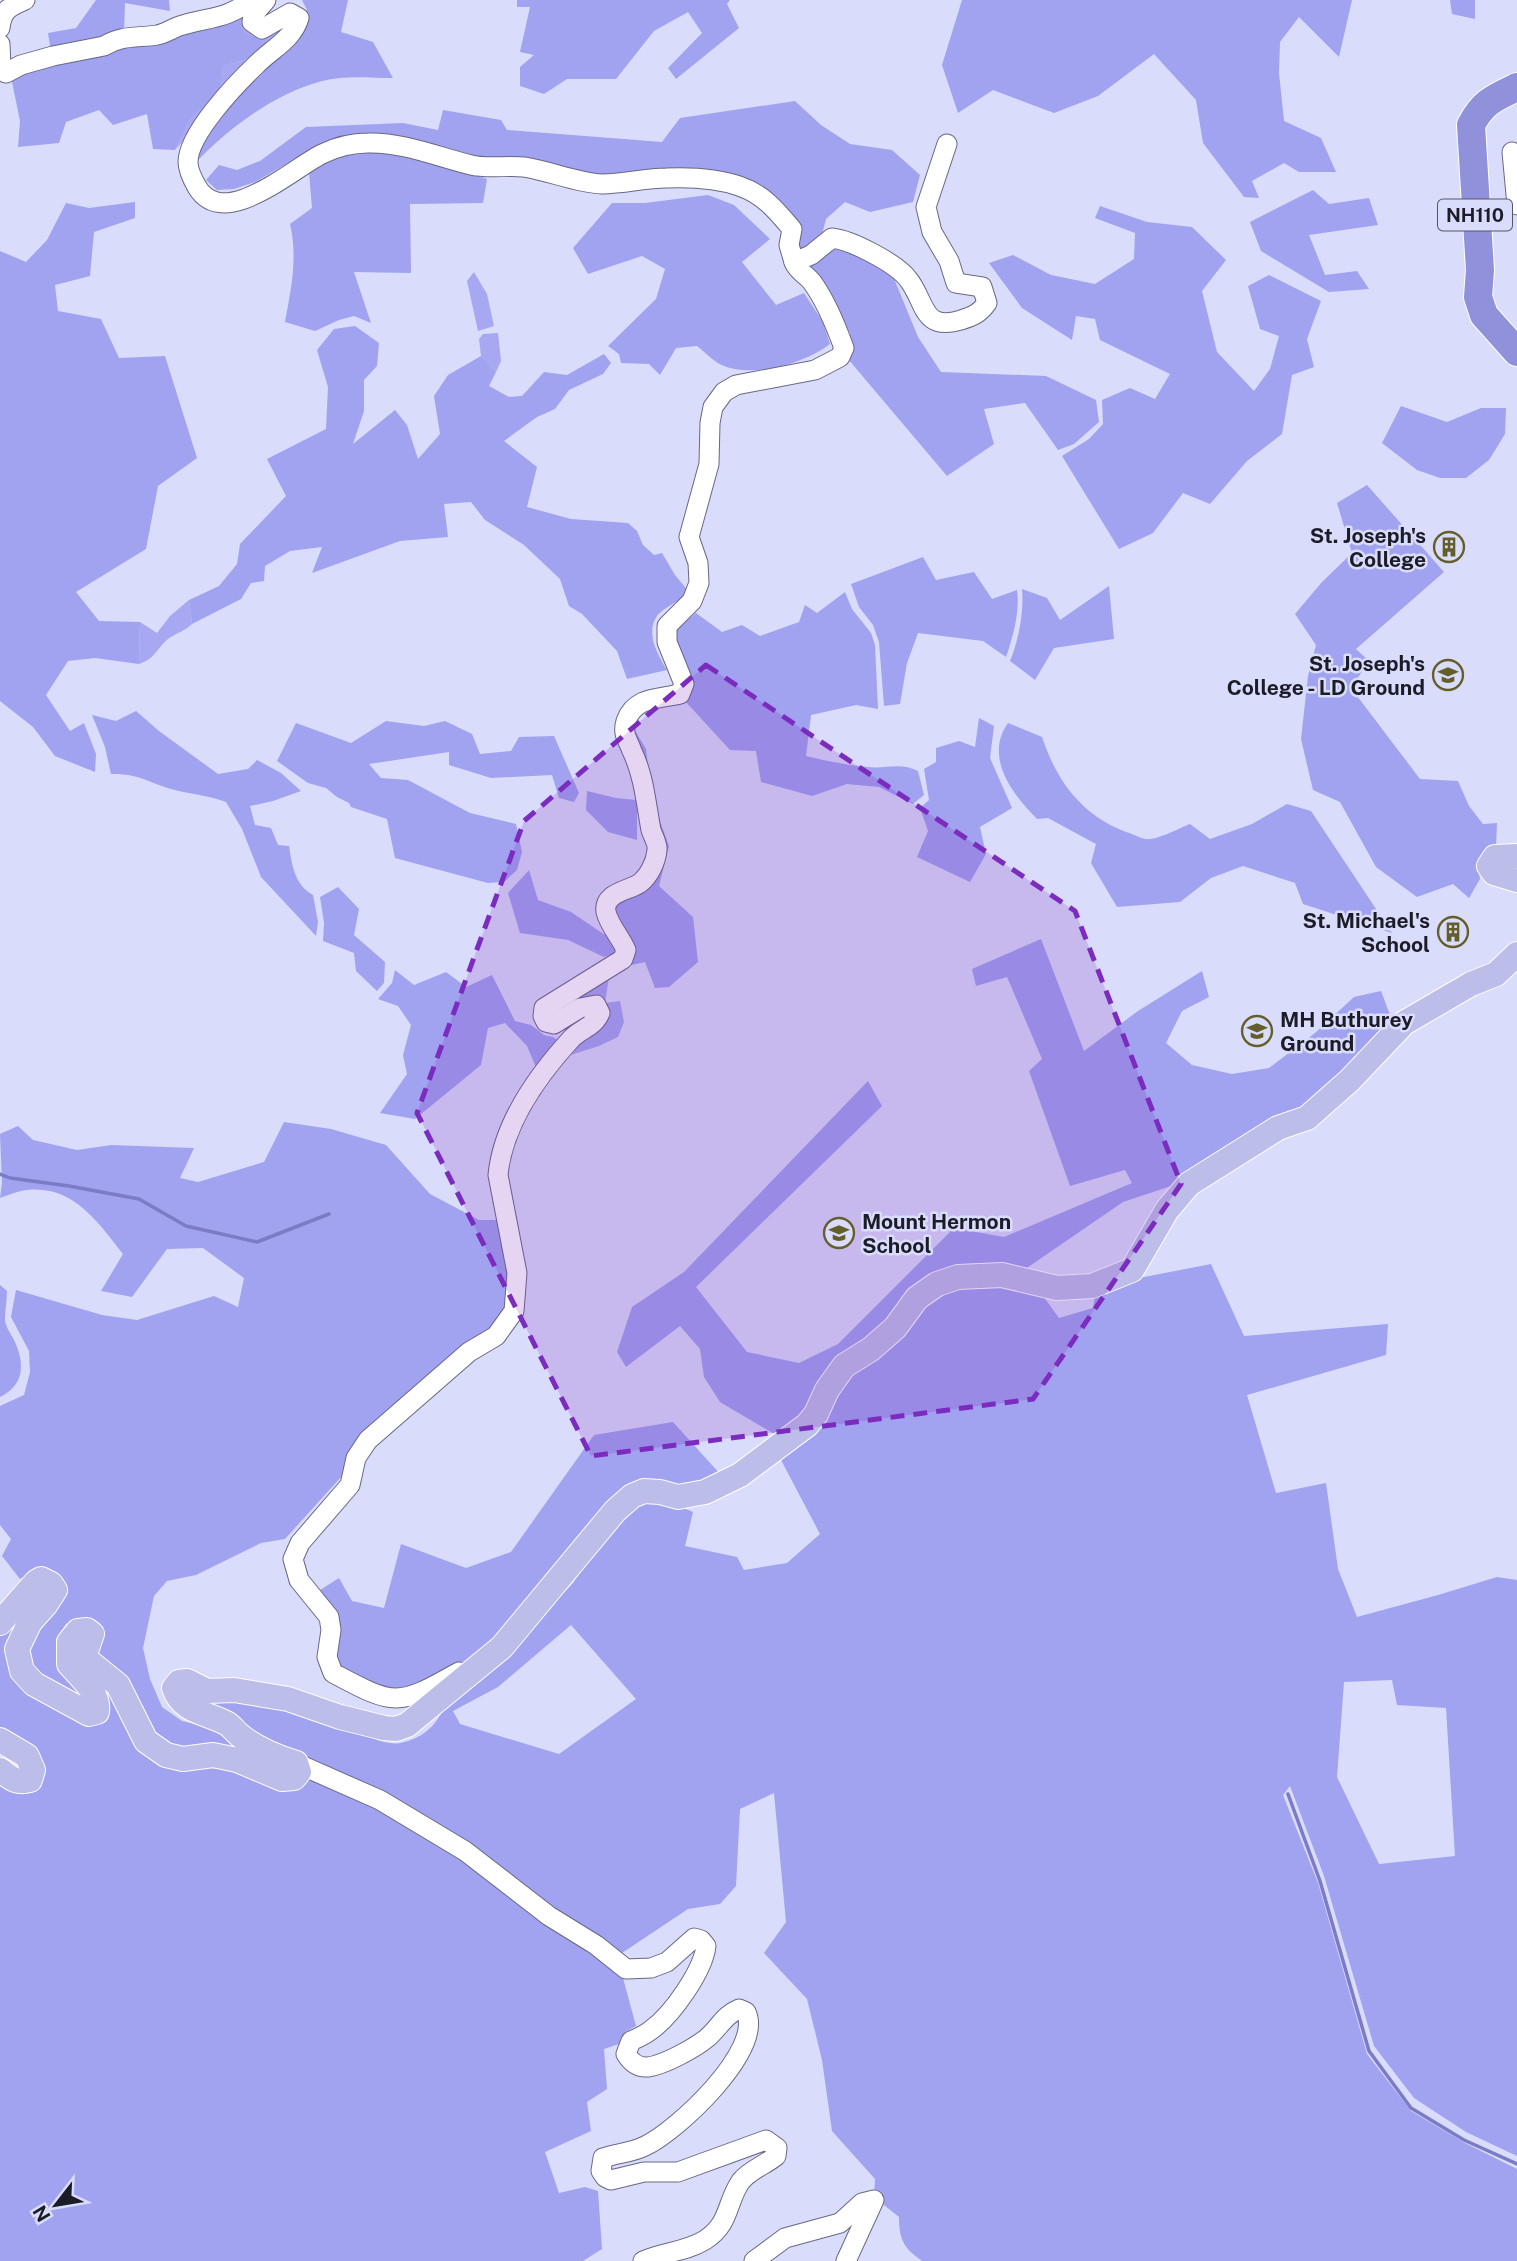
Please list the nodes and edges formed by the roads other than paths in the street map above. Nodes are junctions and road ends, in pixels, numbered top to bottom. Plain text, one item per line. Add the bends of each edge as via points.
1 (25, 0) edge
2 (249, 0) edge
3 (266, 0) edge
4 (0, 28) edge
5 (0, 44) edge
6 (1517, 87) edge
7 (947, 144) dead end
8 (1512, 152) dead end
9 (1517, 205) edge
10 (794, 262) junction
11 (1517, 352) edge
12 (1517, 856) edge
13 (1517, 880) edge
14 (1517, 954) edge
15 (1507, 974) edge
16 (0, 1623) edge
17 (502, 1647) junction
18 (0, 1740) edge
19 (296, 1763) junction
20 (0, 1770) edge
21 (654, 2259) edge
22 (754, 2261) edge
23 (846, 2261) edge

1 - 4 street via 1,16
2 - 5 street via 208,20 156,35 113,40 6,73 1,67
3 - 10 street via 253,15 255,26 262,29 290,13 299,18 295,31 243,79 191,144 188,164 193,180 212,201 247,199 322,154 369,142 473,166 523,167 601,184 664,178 717,180 770,202 792,229 789,245
6 - 11 highway, NH110 via 1480,109 1471,125 1471,139 1478,297 1484,315
7 - 10 street via 926,207 932,232 956,283 982,286 987,303 979,313 945,323 931,319 908,277 842,239 832,238
8 - 9 street
10 - 17 street via 818,292 844,348 841,357 815,370 736,385 713,407 709,464 689,537 699,583 692,601 667,626 667,642 684,684 680,694 643,701 633,709 624,736 642,778 657,848 650,872 639,884 607,902 606,912 626,950 623,960 544,1008 545,1021 554,1024 588,1005 596,1005 600,1013 576,1034 527,1098 499,1161 517,1273 514,1311 496,1336 469,1352 368,1440 356,1458 350,1485 300,1543 293,1559 299,1580 329,1617 327,1657 333,1672 369,1692 391,1700 413,1696
12 - 13 main road via 1495,857 1489,866 1494,873
14 - 15 main road
15 - 17 main road via 1471,984 1404,1023 1307,1118 1278,1128 1189,1184 1167,1210 1132,1270 1092,1286 1057,1288 1002,1275 958,1277 937,1284 918,1298 895,1328 844,1366 807,1425 740,1475 705,1492 678,1497 644,1491 632,1496
16 - 19 main road via 36,1582 47,1581 55,1590 30,1622 17,1649 22,1671 34,1684 89,1714 97,1713 99,1703 69,1664 69,1642 78,1631 87,1630 92,1634 86,1659 118,1685 146,1741 166,1755 183,1759 213,1755 282,1779 294,1778 299,1772
17 - 19 main road via 422,1714 396,1729 263,1694 207,1691 187,1681 174,1688 190,1709 228,1724 269,1754
18 - 20 main road via 27,1756 33,1770 30,1780 21,1783
19 - 21 street via 380,1800 465,1851 626,1969 667,1962 694,1938 706,1946 705,1956 682,1995 662,2021 631,2041 626,2054 638,2065 657,2064 705,2039 730,2012 739,2009 750,2020 745,2046 716,2086 679,2122 643,2147 603,2158 601,2171 611,2180 644,2172 678,2172 766,2140 778,2148 776,2156 743,2179 726,2218 705,2240
22 - 23 street via 785,2238 840,2222 862,2203 874,2200

